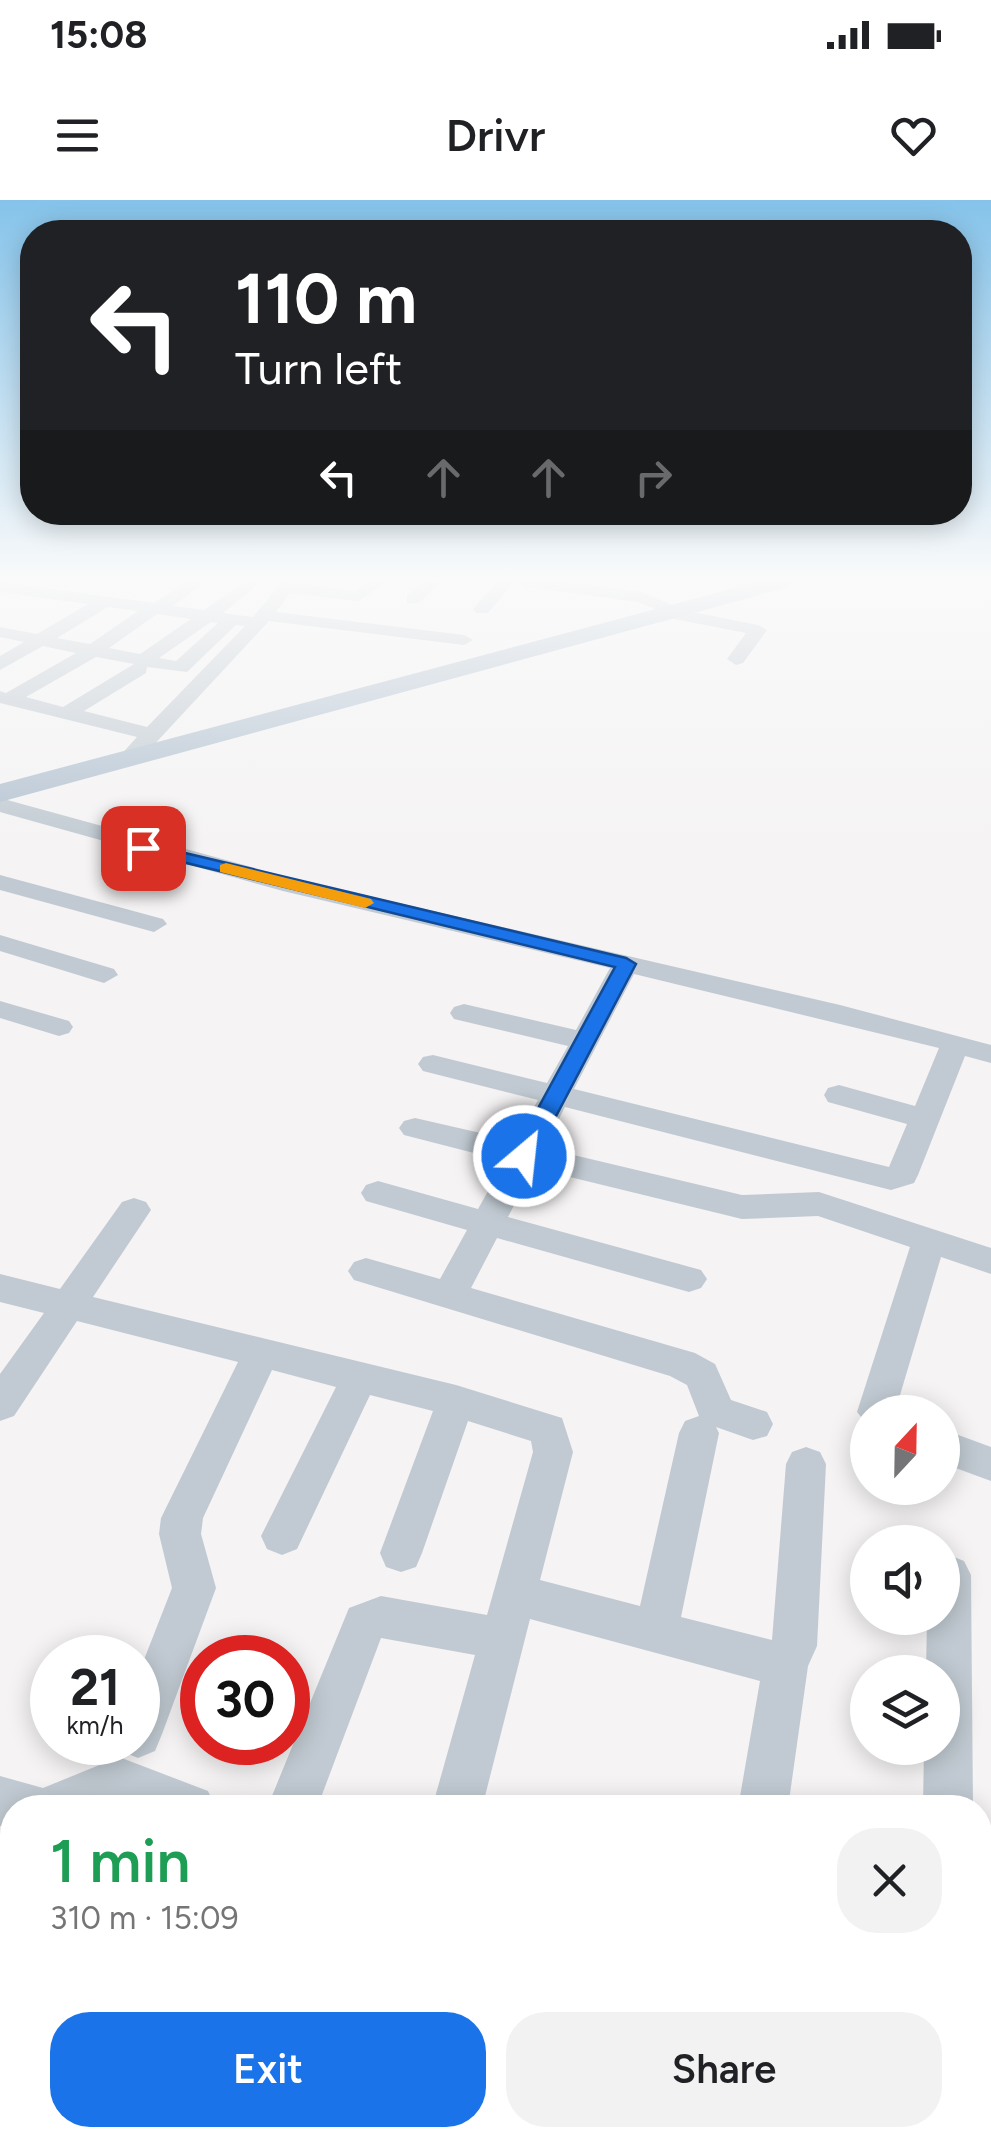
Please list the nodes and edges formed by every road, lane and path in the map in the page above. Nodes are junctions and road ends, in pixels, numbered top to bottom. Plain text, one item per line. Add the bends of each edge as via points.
1 (52, 673) edge
2 (129, 673) edge
3 (216, 673) edge
4 (425, 673) edge
5 (5, 698) edge
6 (67, 713) junction
7 (148, 744) junction
8 (0, 778) edge
9 (0, 792) edge
10 (0, 805) edge
11 (0, 882) edge
12 (154, 924) dead end
13 (0, 943) edge
14 (626, 964) junction
15 (104, 975) dead end
16 (0, 1009) edge
17 (464, 1013) dead end
18 (59, 1027) dead end
19 (584, 1042) junction
20 (956, 1044) junction
21 (991, 1054) edge
22 (433, 1064) dead end
23 (556, 1095) junction
24 (839, 1095) dead end
25 (925, 1119) junction
26 (415, 1128) dead end
27 (524, 1156) junction
28 (378, 1193) dead end
29 (134, 1210) dead end
30 (488, 1223) junction
31 (929, 1240) junction
32 (991, 1261) edge
33 (366, 1271) dead end
34 (689, 1279) dead end
35 (0, 1288) edge
36 (449, 1295) junction
37 (69, 1305) junction
38 (261, 1353) junction
39 (360, 1377) junction
40 (881, 1395) edge
41 (456, 1401) junction
42 (0, 1405) edge
43 (752, 1424) dead end
44 (699, 1433) dead end
45 (960, 1453) edge
46 (806, 1464) dead end
47 (991, 1464) edge
48 (282, 1536) dead end
49 (401, 1553) dead end
50 (515, 1594) junction
51 (656, 1632) junction
52 (949, 1635) edge
53 (502, 1639) junction
54 (785, 1666) junction
55 (160, 1677) edge
56 (126, 1777) edge
57 (85, 1795) edge
58 (164, 1795) edge
59 (297, 1795) edge
60 (460, 1795) edge
61 (765, 1795) edge
62 (948, 1795) edge

1 - 5 street
2 - 6 street
3 - 7 street
4 - 7 main road
5 - 6 street
6 - 7 street
7 - 8 main road
7 - 9 main road
10 - 14 street via 107,838
11 - 12 street
13 - 15 street
14 - 19 street
14 - 20 street
16 - 18 street
17 - 19 street
19 - 23 street
20 - 21 street
20 - 25 street
22 - 23 street
23 - 25 street via 891,1179 902,1175
23 - 27 street
24 - 25 street
26 - 27 street
27 - 30 street
27 - 31 street via 742,1207 818,1204
28 - 30 street
29 - 37 street
30 - 34 street
30 - 36 street
31 - 32 street
31 - 40 street
33 - 36 street
35 - 37 street
36 - 43 street via 682,1364 702,1375 716,1411
37 - 38 street
37 - 42 street
38 - 39 street
38 - 55 street via 182,1518 194,1588
39 - 41 street
39 - 48 street
41 - 49 street
41 - 50 street via 536,1424 552,1441
44 - 51 street
45 - 47 street
46 - 54 street via 794,1646
50 - 51 street
50 - 53 street
51 - 54 street
52 - 62 street
53 - 59 street via 381,1617 365,1623
53 - 60 street
54 - 61 street
56 - 57 street
56 - 58 street

